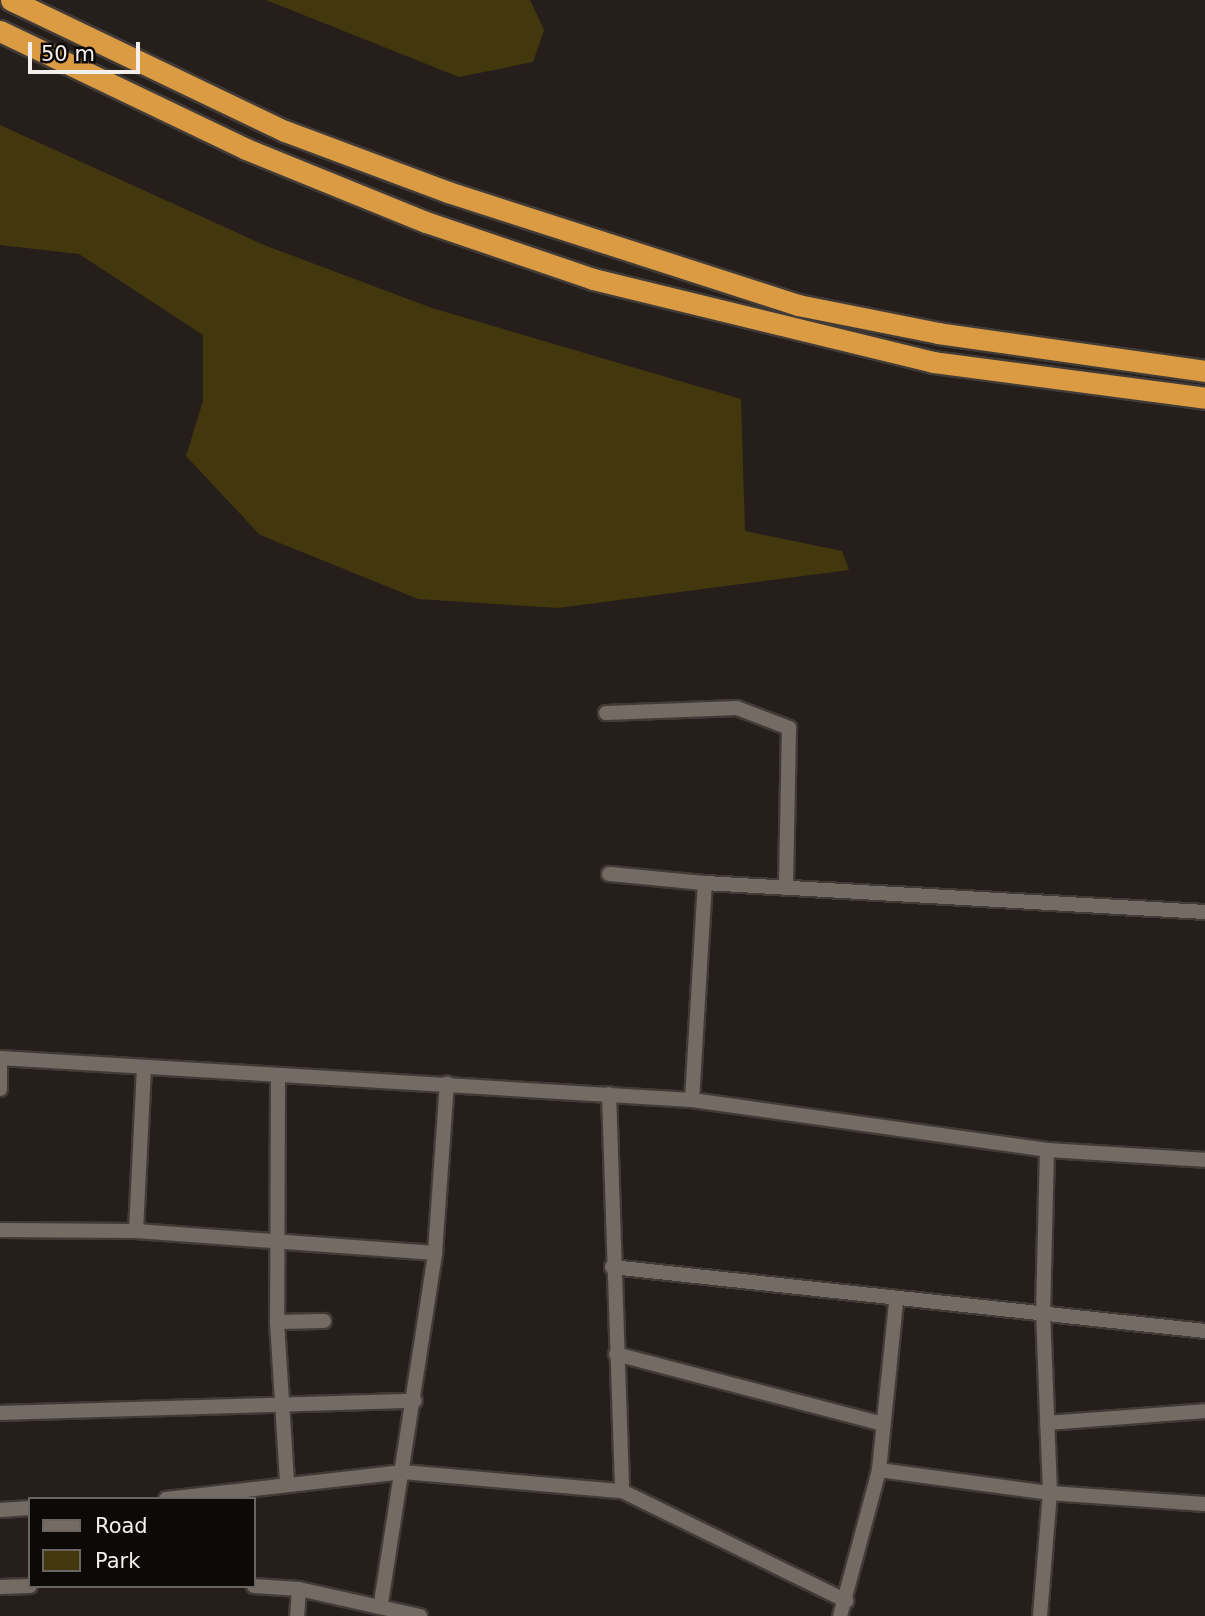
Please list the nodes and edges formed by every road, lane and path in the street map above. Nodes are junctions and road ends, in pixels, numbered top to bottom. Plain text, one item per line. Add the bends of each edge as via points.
1 (11, 0) edge
2 (0, 31) edge
3 (1205, 371) edge
4 (1205, 398) edge
5 (606, 713) dead end
6 (609, 874) dead end
7 (705, 883) junction
8 (786, 885) junction
9 (1205, 912) edge
10 (0, 1058) edge
11 (144, 1068) junction
12 (278, 1075) junction
13 (447, 1083) junction
14 (0, 1089) edge
15 (609, 1094) junction
16 (692, 1100) junction
17 (1047, 1150) junction
18 (1205, 1160) edge
19 (0, 1230) edge
20 (136, 1231) junction
21 (277, 1245) junction
22 (435, 1253) junction
23 (612, 1267) junction
24 (896, 1302) junction
25 (1043, 1313) junction
26 (324, 1321) dead end
27 (277, 1322) junction
28 (1205, 1331) edge
29 (616, 1354) junction
30 (415, 1401) junction
31 (281, 1404) junction
32 (1205, 1411) edge
33 (0, 1413) edge
34 (1047, 1423) junction
35 (883, 1424) junction
36 (879, 1470) junction
37 (403, 1472) junction
38 (286, 1483) junction
39 (622, 1491) junction
40 (1049, 1493) junction
41 (181, 1497) edge
42 (1205, 1504) edge
43 (28, 1508) edge
44 (0, 1510) edge
45 (28, 1586) edge
46 (256, 1586) edge
47 (0, 1587) edge
48 (299, 1589) junction
49 (381, 1603) junction
50 (846, 1611) edge
51 (297, 1616) edge
52 (420, 1616) edge
53 (1040, 1616) edge

1 - 3 highway via 285,131 448,192 798,305 1029,348
2 - 4 highway via 246,149 426,222 593,279 933,362
5 - 8 street via 737,708 789,728
6 - 7 street
7 - 8 street
7 - 16 street
8 - 9 street via 1012,905
10 - 11 street
10 - 14 street
11 - 12 street
11 - 20 street
12 - 13 street
12 - 21 street
13 - 15 street
13 - 22 street
15 - 16 street
15 - 23 street
16 - 17 street
17 - 18 street
17 - 25 street
19 - 20 street
20 - 21 street
21 - 22 street
21 - 27 street
22 - 30 street
23 - 24 street
23 - 29 street
24 - 25 street
24 - 35 street
25 - 28 street
25 - 34 street
26 - 27 street
27 - 31 street
29 - 35 street
29 - 39 street
30 - 31 street
30 - 37 street
31 - 33 street
31 - 38 street
32 - 34 street
34 - 40 street
35 - 36 street
36 - 40 street
36 - 50 street
37 - 38 street
37 - 39 street
37 - 49 street
38 - 41 street
39 - 50 street
40 - 42 street
40 - 53 street
43 - 44 street
45 - 47 street
46 - 48 street
48 - 49 street
48 - 51 street
49 - 52 street

